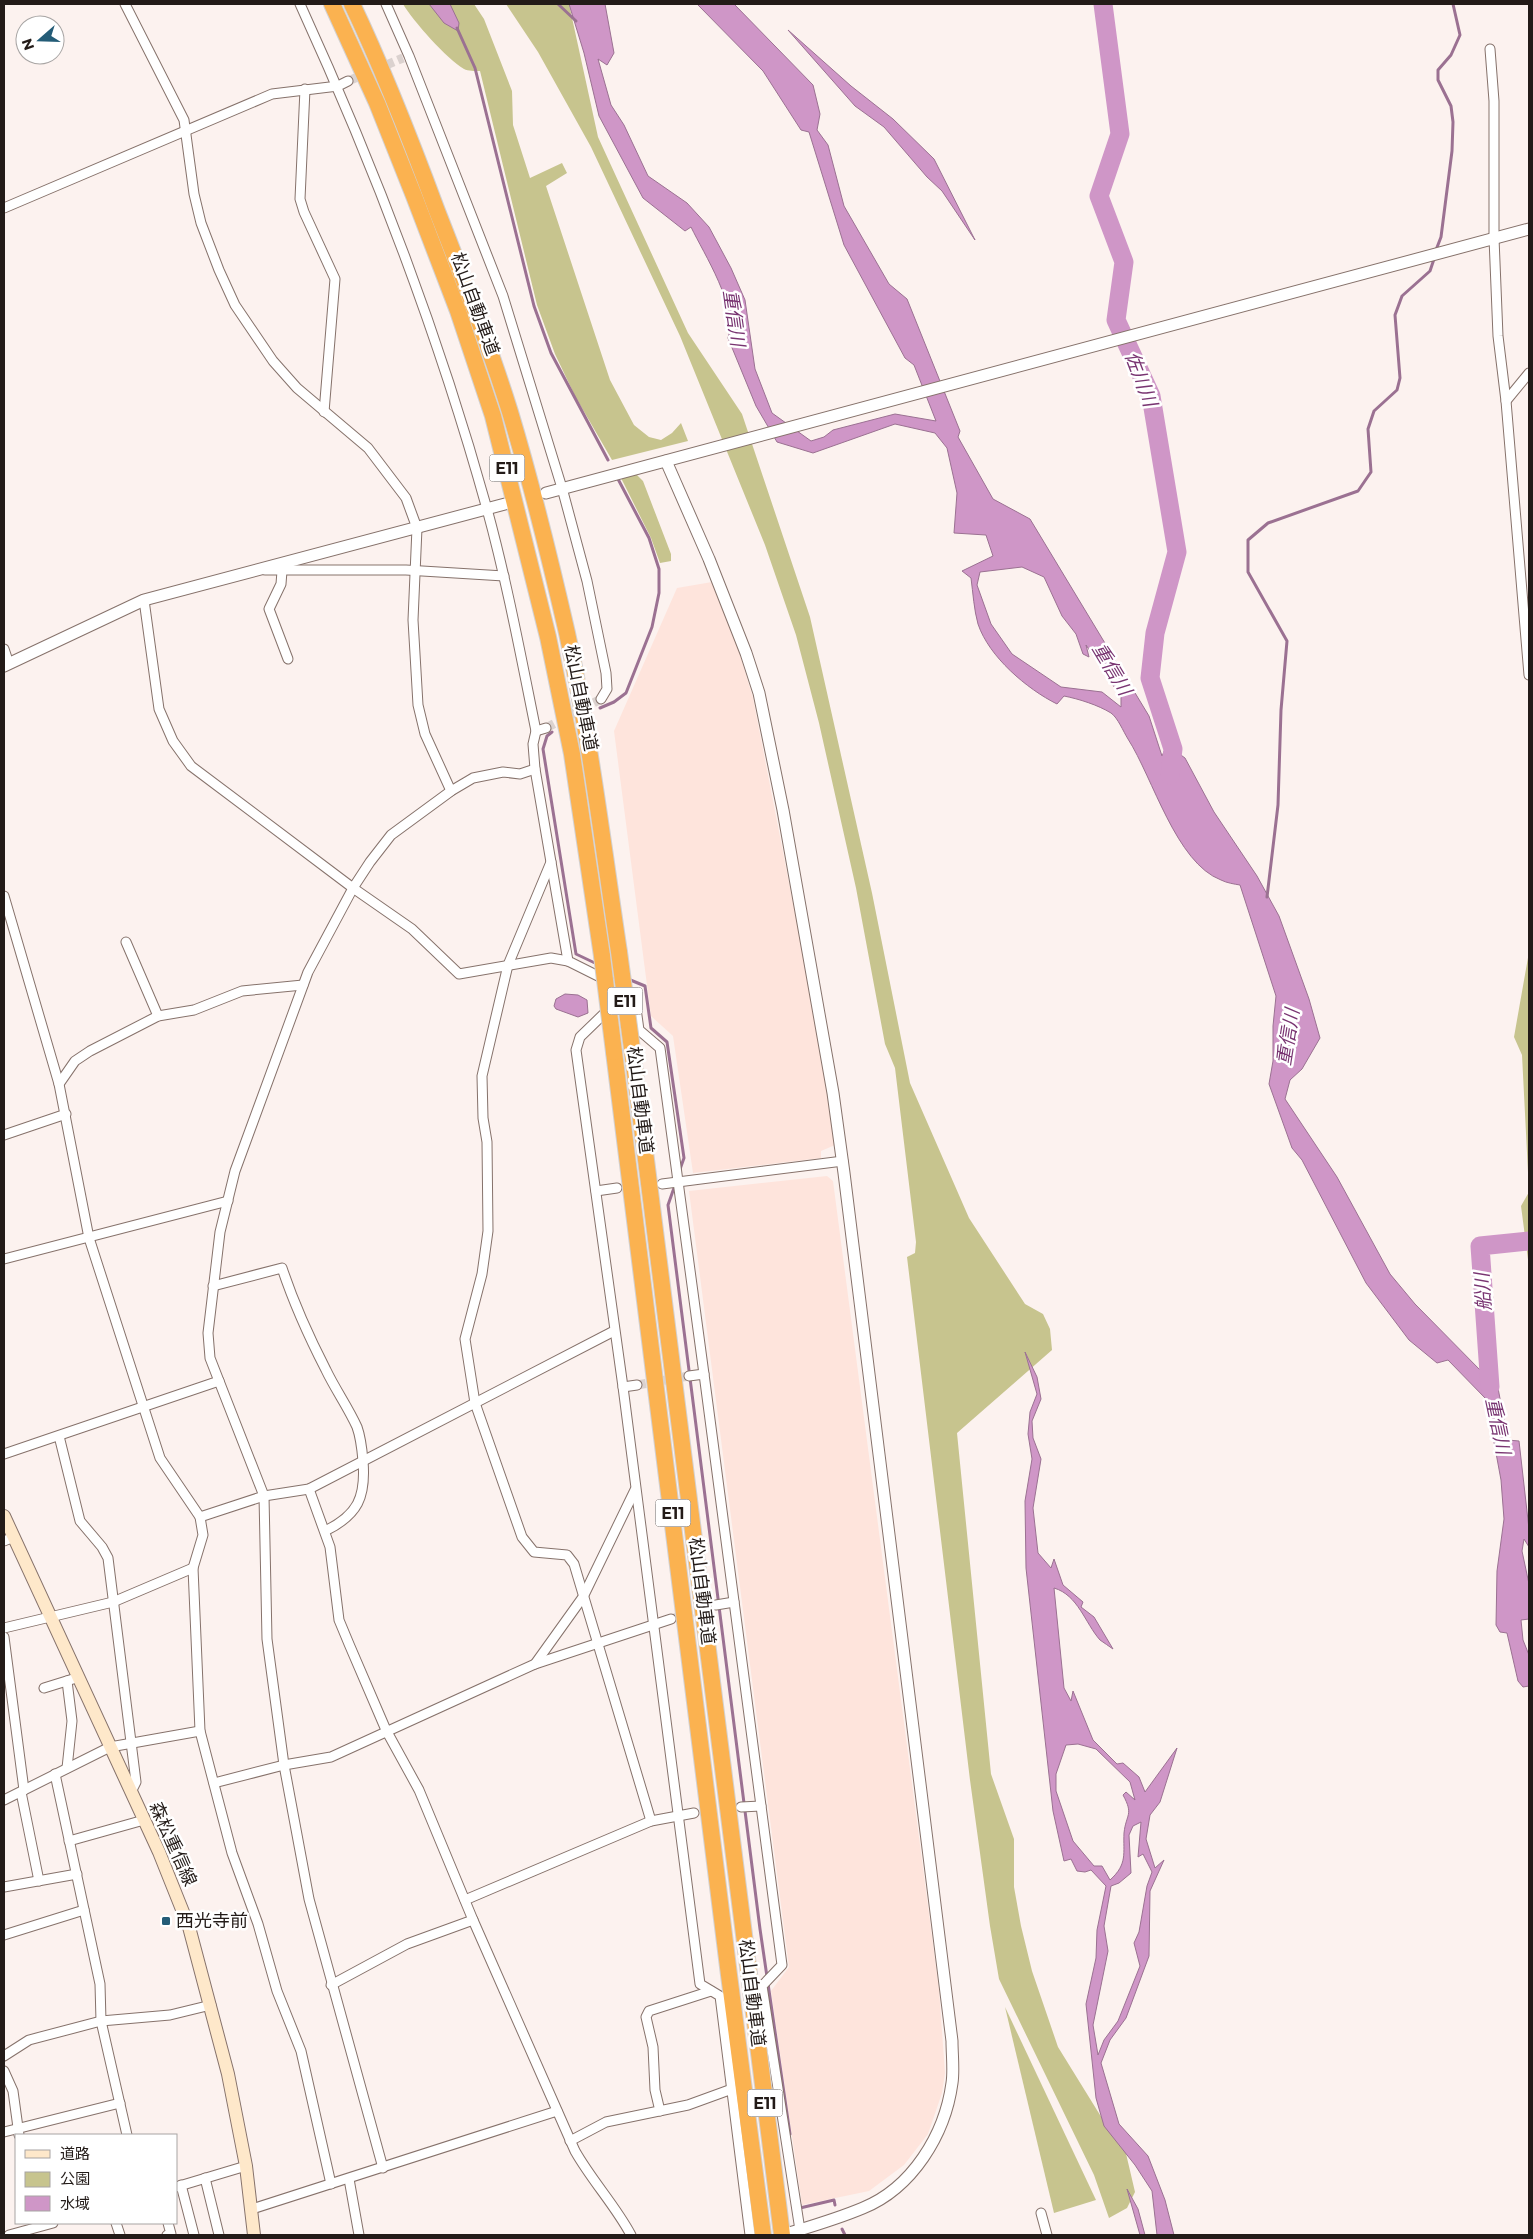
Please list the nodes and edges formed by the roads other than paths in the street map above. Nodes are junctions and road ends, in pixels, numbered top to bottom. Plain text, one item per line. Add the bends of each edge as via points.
1 (125, 4) edge
2 (300, 4) edge
3 (332, 4) edge
4 (352, 4) edge
5 (389, 6) edge
6 (1490, 48) dead end
7 (348, 81) tunnel mouth
8 (338, 86) junction
9 (305, 89) junction
10 (185, 130) junction
11 (4, 208) edge
12 (1529, 229) edge
13 (1494, 238) junction
14 (1529, 373) edge
15 (1506, 401) junction
16 (324, 412) junction
17 (666, 461) junction
18 (562, 488) junction
19 (546, 492) dead end
20 (505, 504) dead end
21 (487, 509) junction
22 (417, 528) junction
23 (262, 569) junction
24 (282, 571) junction
25 (417, 571) junction
26 (504, 576) junction
27 (144, 600) junction
28 (4, 649) edge
29 (288, 659) dead end
30 (6, 665) edge
31 (1529, 675) edge
32 (601, 699) dead end
33 (546, 728) tunnel mouth
34 (536, 731) junction
35 (535, 769) junction
36 (451, 791) junction
37 (551, 862) junction
38 (353, 888) junction
39 (4, 896) edge
40 (126, 942) dead end
41 (568, 961) junction
42 (508, 965) junction
43 (303, 985) junction
44 (618, 986) junction
45 (158, 1016) junction
46 (59, 1084) junction
47 (66, 1114) junction
48 (4, 1135) edge
49 (843, 1161) junction
50 (680, 1183) junction
51 (662, 1184) dead end
52 (617, 1188) dead end
53 (596, 1191) junction
54 (228, 1201) junction
55 (89, 1238) junction
56 (4, 1259) edge
57 (214, 1286) junction
58 (614, 1331) junction
59 (704, 1374) junction
60 (689, 1376) tunnel mouth
61 (219, 1381) junction
62 (638, 1385) tunnel mouth
63 (623, 1387) junction
64 (475, 1403) junction
65 (144, 1408) junction
66 (59, 1436) junction
67 (4, 1454) edge
68 (363, 1461) junction
69 (308, 1489) junction
70 (635, 1490) junction
71 (264, 1496) junction
72 (4, 1516) edge
73 (200, 1517) junction
74 (325, 1531) junction
75 (9, 1539) edge
76 (193, 1568) junction
77 (583, 1597) junction
78 (113, 1602) junction
79 (734, 1602) junction
80 (716, 1606) tunnel mouth
81 (51, 1618) junction
82 (671, 1619) tunnel mouth
83 (653, 1625) junction
84 (4, 1628) edge
85 (4, 1637) edge
86 (597, 1644) junction
87 (535, 1664) junction
88 (73, 1679) junction
89 (44, 1688) dead end
90 (386, 1730) junction
91 (200, 1731) junction
92 (131, 1743) junction
93 (110, 1747) junction
94 (284, 1766) junction
95 (67, 1768) junction
96 (55, 1774) junction
97 (214, 1783) junction
98 (23, 1791) junction
99 (131, 1792) junction
100 (4, 1800) edge
101 (761, 1806) junction
102 (742, 1807) dead end
103 (694, 1813) dead end
104 (679, 1816) junction
105 (144, 1820) junction
106 (651, 1822) junction
107 (69, 1841) junction
108 (77, 1874) junction
109 (38, 1881) junction
110 (4, 1887) edge
111 (465, 1900) junction
112 (84, 1910) junction
113 (472, 1920) junction
114 (4, 1935) edge
115 (331, 1985) junction
116 (711, 1991) junction
117 (211, 2005) junction
118 (101, 2020) junction
119 (4, 2056) edge
120 (4, 2070) edge
121 (732, 2089) junction
122 (120, 2103) junction
123 (558, 2111) junction
124 (660, 2111) junction
125 (18, 2131) edge
126 (4, 2132) edge
127 (127, 2134) edge
128 (570, 2141) junction
129 (246, 2166) junction
130 (383, 2168) junction
131 (205, 2178) junction
132 (349, 2179) junction
133 (332, 2184) junction
134 (179, 2186) edge
135 (252, 2209) junction
136 (1041, 2213) dead end
137 (46, 2224) edge
138 (168, 2224) edge
139 (33, 2226) edge
140 (806, 2231) edge
141 (9, 2235) edge
142 (167, 2235) edge
143 (194, 2235) edge
144 (219, 2235) edge
145 (254, 2235) edge
146 (359, 2235) edge
147 (631, 2235) edge
148 (750, 2235) edge
149 (763, 2235) edge
150 (783, 2235) edge
151 (1047, 2235) edge

1 - 10 street via 184,120
2 - 8 street
3 - 149 highway, 松山自動車道 / E11, bridge via 377,103 414,196 458,311 493,416 550,646 572,754 602,956
4 - 150 highway, 松山自動車道 / E11, bridge via 393,96 474,305 510,412 567,635 589,750 619,952
5 - 18 street via 406,57 503,296
6 - 13 street via 1494,101
7 - 8 street
8 - 9 street
8 - 21 street via 420,296
9 - 10 street via 272,94
9 - 16 street via 300,199 335,279
10 - 11 street
10 - 16 street via 201,223 235,305 273,361
12 - 13 street
13 - 15 street via 1498,336
13 - 17 street
14 - 15 street
15 - 31 street
16 - 22 street via 368,448 406,498
17 - 18 street
17 - 49 street via 709,559 759,693 821,1024
18 - 19 street
18 - 32 street via 587,581 606,673 607,689
20 - 21 street
21 - 22 street
21 - 26 street
22 - 23 street
22 - 25 street
23 - 24 street
23 - 27 street
24 - 25 street
24 - 29 street via 281,584 269,609
25 - 26 street
25 - 36 street via 413,620 418,705 425,734
26 - 34 street
27 - 30 street
27 - 38 street via 159,709 173,741 192,766
28 - 30 street
33 - 34 street
34 - 35 street via 533,744
35 - 36 street via 520,774 503,772 473,778
35 - 37 street
36 - 38 street via 391,835
37 - 41 street
37 - 42 street
38 - 42 street via 412,929 459,974
38 - 43 street
39 - 46 street
40 - 45 street
41 - 42 street via 551,958
41 - 44 street
42 - 64 street via 482,1076 488,1231 482,1274 465,1340
43 - 45 street via 242,991 194,1010
43 - 54 street via 235,1171
44 - 50 street via 634,994 639,1030 660,1048
44 - 53 street via 611,1007 580,1037 576,1050
45 - 46 street via 75,1061
46 - 47 street
47 - 48 street
47 - 55 street
49 - 50 street
49 - 140 street via 950,2032 952,2082 946,2113 933,2144 904,2181 864,2208
50 - 51 street
50 - 59 street
52 - 53 street
53 - 58 street
54 - 55 street
54 - 57 street via 220,1232
55 - 56 street
55 - 65 street
57 - 61 street via 208,1333 210,1358
57 - 68 street via 282,1268 306,1330 356,1426 363,1448
58 - 63 street
58 - 64 street
59 - 60 street
59 - 79 street
61 - 65 street
61 - 71 street
62 - 63 street
63 - 70 street
64 - 68 street
64 - 77 street via 522,1537 534,1552 567,1555 574,1564
65 - 66 street
65 - 73 street via 160,1458
66 - 67 street
66 - 78 street via 80,1521 108,1558
68 - 69 street
68 - 74 street via 365,1479 359,1502 338,1524
69 - 71 street
69 - 74 street
70 - 77 street
70 - 83 street
71 - 73 street
71 - 94 street via 268,1639
72 - 75 main road, 森松重信線
73 - 76 street via 203,1535
74 - 90 street via 339,1620
75 - 81 main road, 森松重信線
76 - 78 street
76 - 91 street
77 - 86 street
77 - 87 street
78 - 81 street
78 - 92 street
79 - 80 street
79 - 101 street
81 - 84 street
81 - 88 main road, 森松重信線
82 - 83 street
83 - 86 street
83 - 104 street
85 - 98 street
86 - 87 street
86 - 106 street
87 - 90 street
88 - 89 street
88 - 93 main road, 森松重信線
88 - 95 street
90 - 94 street via 331,1757
90 - 111 street via 419,1790
91 - 92 street
91 - 97 street
92 - 93 street
92 - 99 street via 136,1782
93 - 95 street
93 - 99 main road, 森松重信線
94 - 97 street
94 - 115 street via 309,1899
95 - 96 street
96 - 98 street
96 - 107 street
97 - 133 street via 232,1852 258,1924 277,1991 301,2051
98 - 100 street
98 - 109 street
99 - 105 main road, 森松重信線
101 - 102 street
101 - 140 street via 782,1965 762,1986
103 - 104 street
104 - 106 street
104 - 116 street via 700,1984
105 - 107 street
105 - 117 main road, 森松重信線 via 190,1927
106 - 111 street
107 - 108 street
108 - 109 street
108 - 112 street
109 - 110 street
111 - 113 street
112 - 114 street
112 - 118 street via 100,1984
113 - 115 street via 407,1944
113 - 123 street
115 - 130 street
116 - 121 street via 720,1996
116 - 124 street via 649,2011 646,2017 653,2047 655,2090
117 - 118 street via 170,2015
117 - 129 main road, 森松重信線
118 - 119 street via 29,2040
118 - 122 street
120 - 125 street via 13,2092
121 - 124 street
121 - 148 street
122 - 125 street
122 - 127 street
123 - 128 street
123 - 130 street
124 - 128 street via 606,2122
125 - 126 street
128 - 147 street
129 - 131 street
129 - 135 main road, 森松重信線
130 - 132 street
131 - 134 street
131 - 144 street
132 - 133 street
132 - 146 street
133 - 135 street
134 - 143 street
135 - 145 main road, 森松重信線
136 - 151 street
137 - 139 street
138 - 142 street via 171,2234
139 - 141 street
140 - 150 street

